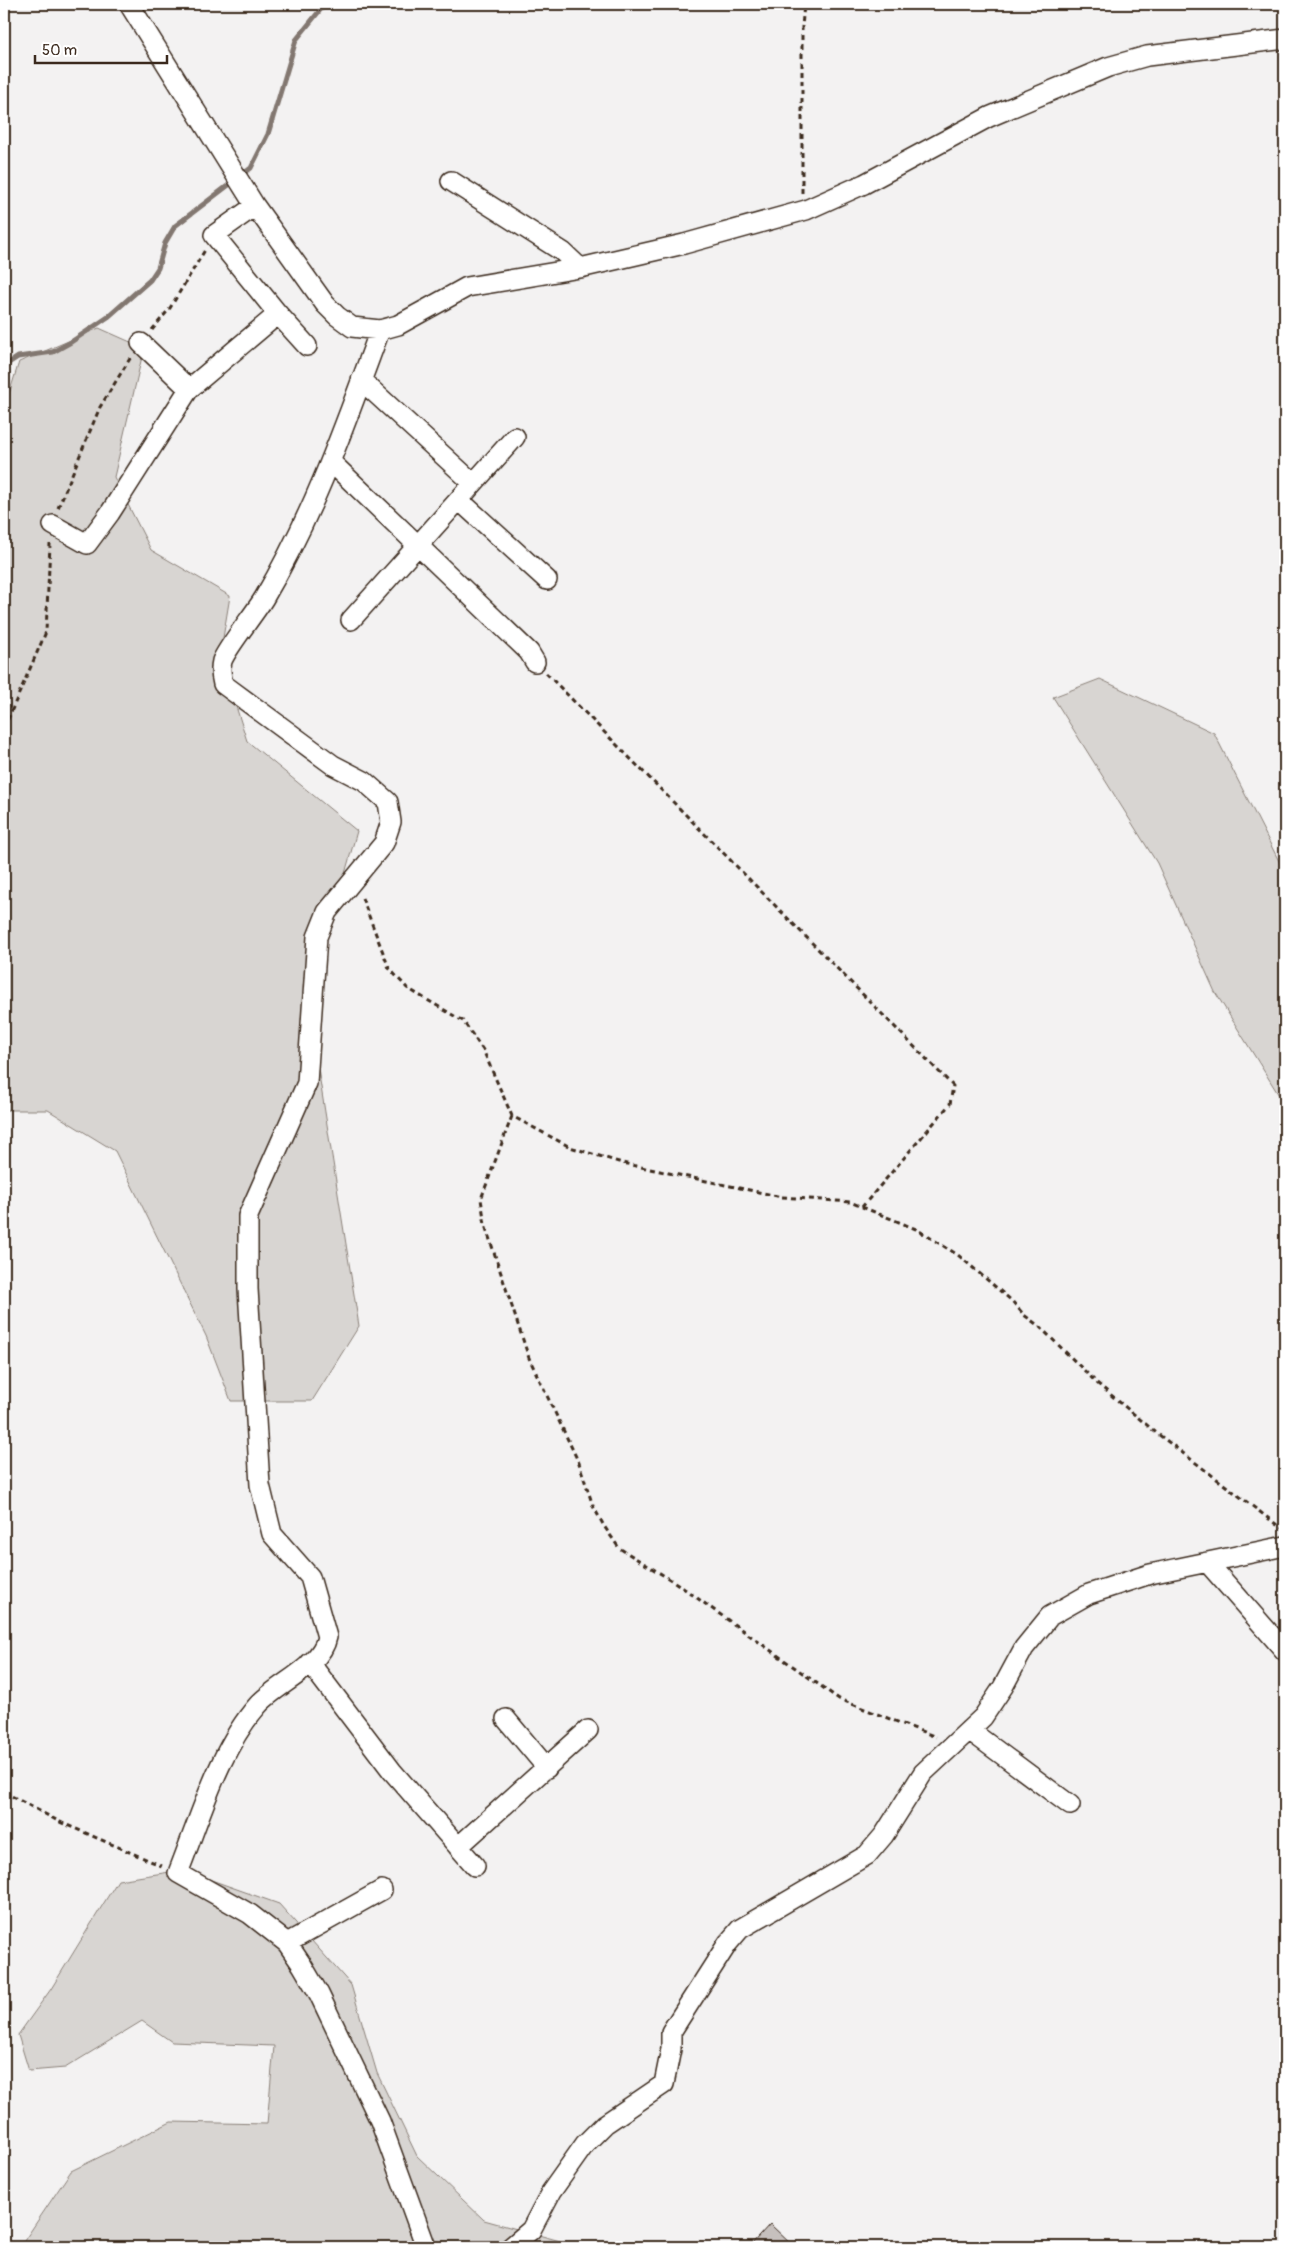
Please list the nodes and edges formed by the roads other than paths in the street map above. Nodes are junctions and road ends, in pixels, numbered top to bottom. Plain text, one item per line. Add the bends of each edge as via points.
1 (129, 4) edge
2 (1285, 39) edge
3 (451, 181) dead end
4 (255, 206) junction
5 (580, 268) junction
6 (278, 314) junction
7 (380, 330) junction
8 (141, 343) road end
9 (307, 346) dead end
10 (361, 380) junction
11 (189, 389) junction
12 (515, 437) dead end
13 (331, 462) junction
14 (473, 483) junction
15 (459, 500) junction
16 (53, 525) road end
17 (419, 544) junction
18 (547, 580) dead end
19 (351, 620) dead end
20 (535, 662) road end
21 (1285, 1546) edge
22 (1207, 1562) junction
23 (1285, 1651) edge
24 (310, 1663) junction
25 (506, 1718) dead end
26 (588, 1730) dead end
27 (969, 1730) junction
28 (547, 1768) junction
29 (1070, 1805) dead end
30 (458, 1847) junction
31 (475, 1866) dead end
32 (382, 1890) dead end
33 (287, 1944) junction
34 (426, 2247) edge
35 (511, 2247) edge

1 - 4 street
2 - 5 street via 1147,56 1108,67 989,116 864,184 802,211 684,244
3 - 5 street via 563,252
4 - 6 street via 214,235
4 - 7 street via 337,316 352,327
5 - 7 street via 467,287 398,325
6 - 9 street
6 - 11 street
7 - 10 street
8 - 11 street
10 - 13 street
10 - 14 street
11 - 16 street via 87,544
12 - 14 street
13 - 17 street
13 - 24 street via 288,559 223,659 220,672 223,684 333,765 364,781 388,802 391,822 384,842 327,912 317,937 307,1083 248,1216 248,1288 260,1485 272,1534 310,1577 327,1636 325,1646
14 - 15 street
15 - 17 street
15 - 18 street
17 - 19 street
17 - 20 street via 529,652
21 - 22 street
22 - 23 street
22 - 27 street via 1150,1574 1088,1594 1050,1616 1024,1648 983,1717
24 - 30 street via 392,1771
24 - 33 street via 258,1705 236,1736 178,1873 250,1914
25 - 28 street
26 - 28 street
27 - 29 street
27 - 35 street via 924,1773 884,1835 867,1855 740,1929 672,2032 664,2084 605,2124 584,2144 551,2192 531,2230
28 - 30 street
30 - 31 street
32 - 33 street
33 - 34 street via 319,1994 380,2121

